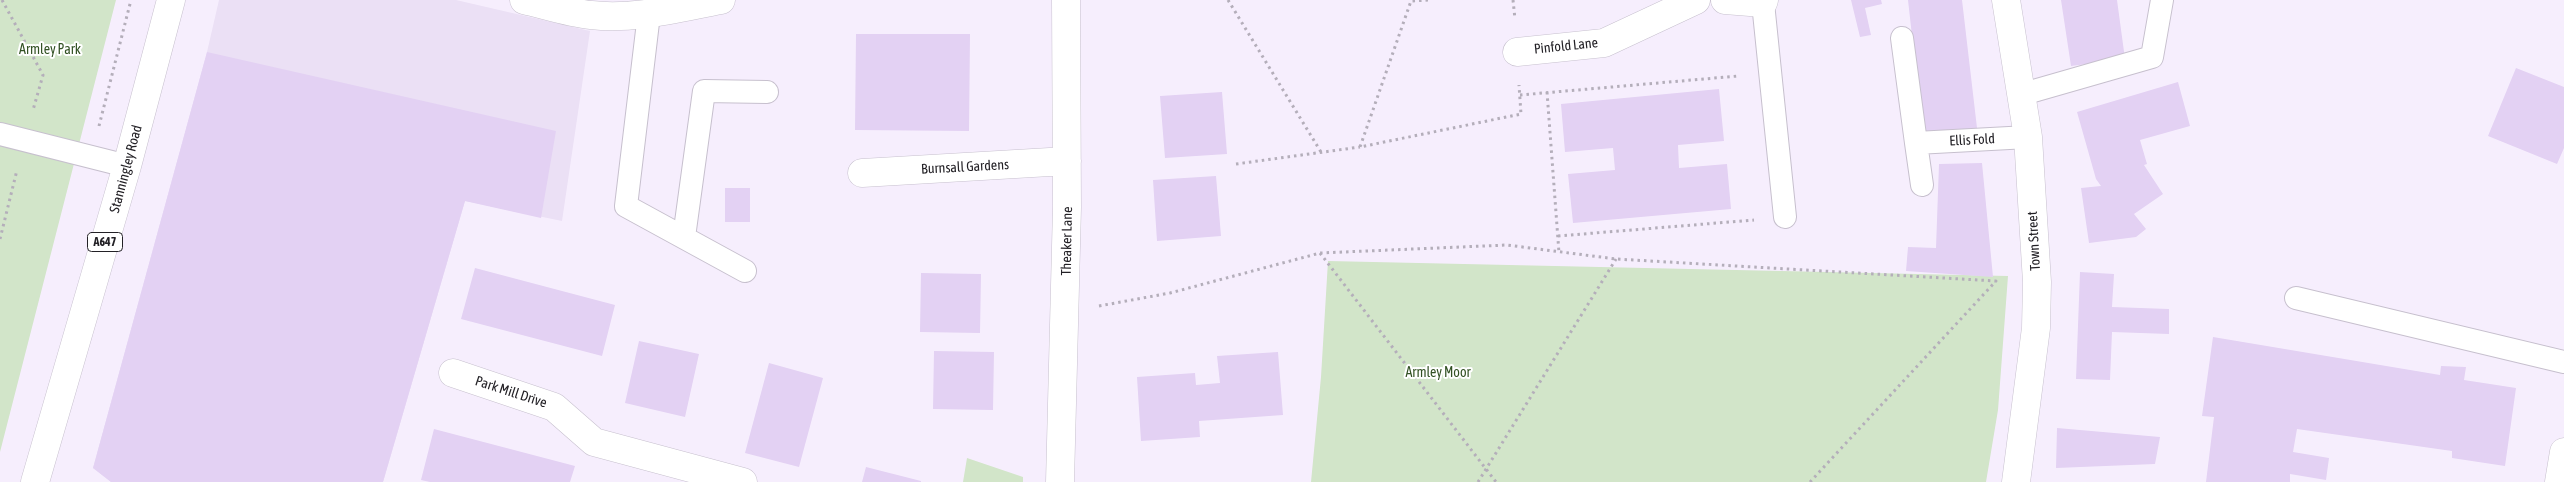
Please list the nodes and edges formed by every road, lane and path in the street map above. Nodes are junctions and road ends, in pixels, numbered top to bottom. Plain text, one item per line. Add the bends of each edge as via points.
1 (171, 0) edge
2 (524, 0) edge
3 (721, 0) edge
4 (1066, 0) edge
5 (1228, 0) edge
6 (1428, 0) edge
7 (1513, 0) edge
8 (1696, 0) edge
9 (1724, 0) edge
10 (2006, 0) edge
11 (2162, 0) edge
12 (1411, 1) edge
13 (1764, 2) edge
14 (1657, 9) edge
15 (649, 14) junction
16 (1902, 38) dead end
17 (1517, 52) junction
18 (1770, 73) junction
19 (767, 92) dead end
20 (1547, 92) junction
21 (2023, 94) junction
22 (1520, 95) junction
23 (0, 134) edge
24 (2028, 137) junction
25 (1916, 143) junction
26 (1360, 147) junction
27 (1321, 152) junction
28 (1067, 161) junction
29 (1236, 164) dead end
30 (128, 166) junction
31 (862, 173) dead end
32 (1922, 185) dead end
33 (1785, 217) joint
34 (1558, 236) junction
35 (684, 238) junction
36 (1320, 253) junction
37 (1559, 253) junction
38 (1616, 259) junction
39 (745, 271) dead end
40 (2296, 298) dead end
41 (1066, 312) junction
42 (2564, 362) edge
43 (453, 373) dead end
44 (2564, 452) edge
45 (1487, 470) junction
46 (35, 482) edge
47 (743, 482) edge
48 (1060, 482) edge
49 (1478, 482) edge
50 (1496, 482) edge
51 (1810, 482) edge
52 (2016, 482) edge
53 (2559, 482) edge

1 - 30 street, Stanningley Road / A647
2 - 15 street via 590,15
3 - 15 street
4 - 28 street, Theaker Lane
5 - 27 path
6 - 12 path
7 - 17 path
8 - 14 street, Pinfold Lane
9 - 13 street
10 - 21 street, Town Street
11 - 21 lane via 2152,57
12 - 26 path
13 - 18 lane
14 - 17 street, Pinfold Lane via 1604,43
15 - 35 lane via 626,206
16 - 25 lane
17 - 22 path
18 - 20 path
18 - 33 lane
19 - 35 lane via 704,91
20 - 22 path
20 - 34 path
21 - 24 street, Town Street
22 - 26 path via 1521,114
23 - 30 lane
24 - 25 lane, Ellis Fold
24 - 52 street, Town Street via 2036,328
25 - 32 lane
26 - 27 path
27 - 29 path
28 - 31 street, Burnsall Gardens
28 - 41 street, Theaker Lane
30 - 46 street, Stanningley Road / A647
33 - 34 path
34 - 37 path
35 - 39 lane
36 - 37 path via 1507,245
36 - 41 path via 1170,293
36 - 45 path
37 - 38 path
38 - 45 path
38 - 51 path via 1996,281
40 - 42 lane
41 - 48 street, Theaker Lane
43 - 47 street, Park Mill Drive via 554,407 594,442
44 - 53 street
45 - 49 path
45 - 50 path

